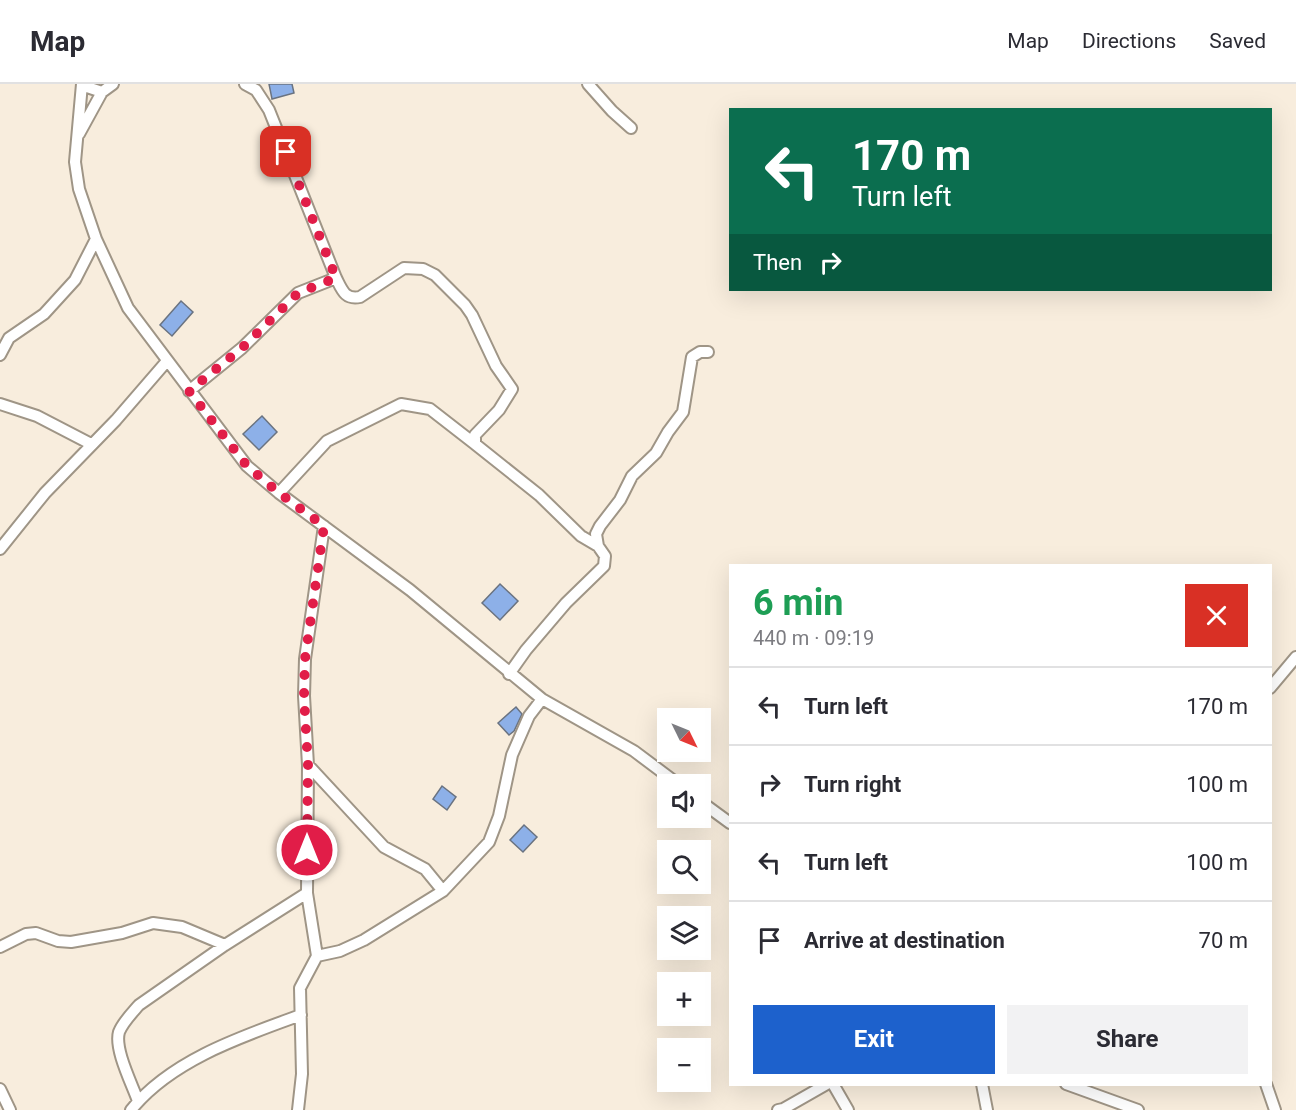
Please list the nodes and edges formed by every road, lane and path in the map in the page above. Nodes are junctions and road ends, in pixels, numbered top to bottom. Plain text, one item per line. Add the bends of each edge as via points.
1 (83, 84) edge
2 (112, 84) edge
3 (245, 84) edge
4 (588, 84) edge
5 (102, 92) junction
6 (632, 128) dead end
7 (76, 141) junction
8 (96, 239) junction
9 (336, 278) junction
10 (708, 352) dead end
11 (0, 355) edge
12 (167, 361) junction
13 (189, 391) junction
14 (0, 404) edge
15 (91, 444) junction
16 (475, 444) junction
17 (279, 493) junction
18 (324, 526) junction
19 (598, 546) junction
20 (0, 549) edge
21 (1296, 657) edge
22 (509, 674) junction
23 (1272, 686) edge
24 (542, 699) junction
25 (308, 765) junction
26 (665, 774) edge
27 (711, 809) edge
28 (729, 822) edge
29 (443, 891) junction
30 (307, 893) junction
31 (225, 945) junction
32 (0, 947) edge
33 (317, 956) junction
34 (302, 1015) junction
35 (824, 1086) edge
36 (834, 1086) edge
37 (982, 1086) edge
38 (1072, 1086) edge
39 (1267, 1086) edge
40 (0, 1089) edge
41 (138, 1101) junction
42 (10, 1110) edge
43 (130, 1110) edge
44 (298, 1110) edge
45 (782, 1110) edge
46 (848, 1110) edge
47 (987, 1110) edge
48 (1138, 1110) edge
49 (1275, 1110) edge

1 - 5 street
1 - 7 street
2 - 5 street
3 - 9 street via 256,90 269,110
4 - 6 street
5 - 7 street
7 - 8 street via 79,189
8 - 11 street via 75,280 44,314 9,338
8 - 12 street via 128,308
9 - 13 street via 298,293 242,348
9 - 16 street via 344,295 352,299 404,268 423,269 435,275 465,305 496,366 512,388 499,410 476,435
10 - 19 street via 692,357 683,412 656,453 632,476 600,526 596,534
12 - 13 street
12 - 15 street
13 - 17 street via 247,466
14 - 15 street via 37,416
15 - 20 street
16 - 17 street via 430,409 401,404 327,441
16 - 19 street via 539,495 581,536
17 - 18 street
18 - 22 street via 410,590
18 - 25 street via 305,659
19 - 22 street via 605,556 604,566 566,603
21 - 23 street
22 - 24 street
24 - 26 street via 634,751
24 - 29 street via 529,716 512,755 499,816 489,842
25 - 29 street via 384,847 425,869
25 - 30 street
27 - 28 street
29 - 33 street via 364,940
30 - 31 street
30 - 33 street
31 - 32 street via 182,927 153,923 71,942 26,934
31 - 41 street via 140,1005 123,1026 119,1051
33 - 34 street via 300,988
34 - 41 street via 209,1051
34 - 44 street
35 - 45 street
36 - 46 street
37 - 47 street
38 - 48 street
39 - 49 street
40 - 42 street
41 - 43 street

